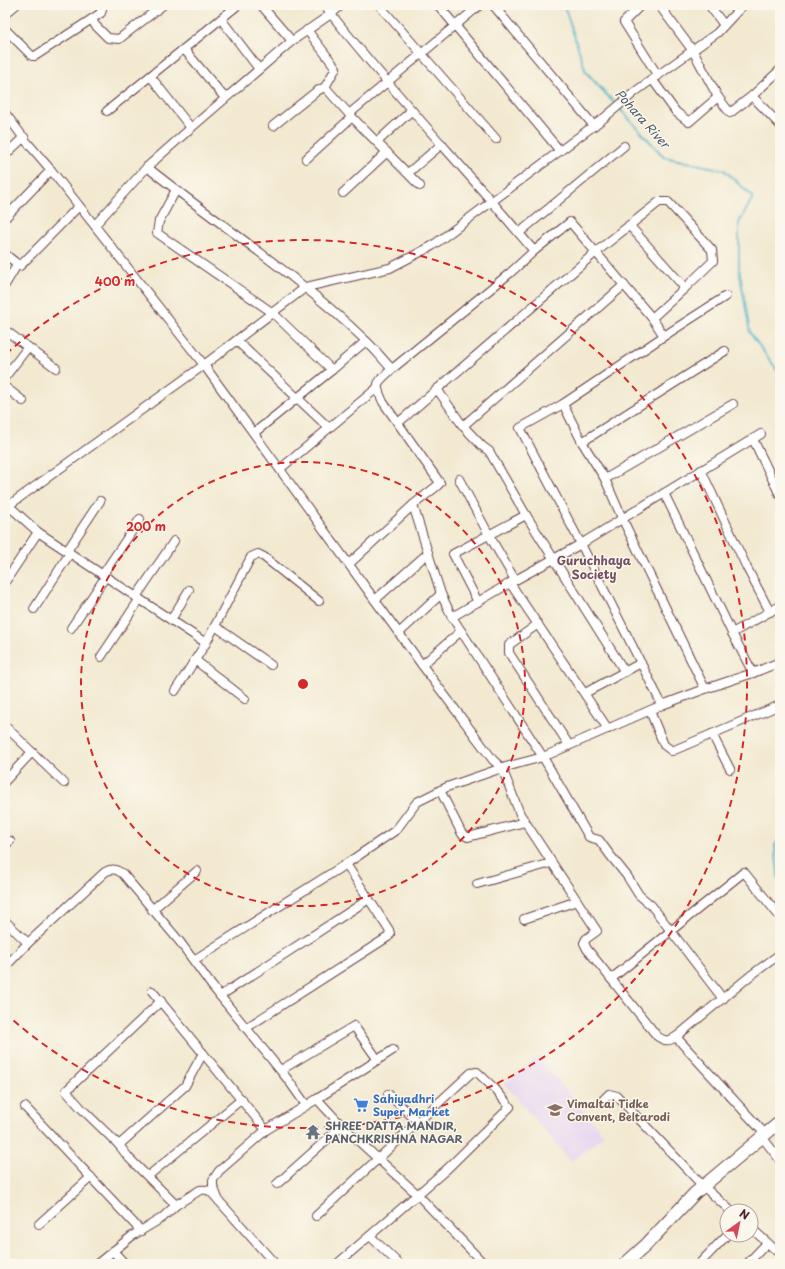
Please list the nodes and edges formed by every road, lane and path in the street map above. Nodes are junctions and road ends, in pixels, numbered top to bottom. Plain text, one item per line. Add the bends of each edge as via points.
1 (16, 5) edge
2 (98, 5) edge
3 (163, 5) edge
4 (238, 5) edge
5 (261, 5) edge
6 (324, 5) edge
7 (342, 5) edge
8 (379, 5) edge
9 (438, 5) edge
10 (480, 5) edge
11 (493, 5) edge
12 (641, 5) edge
13 (659, 5) edge
14 (709, 5) edge
15 (743, 5) edge
16 (5, 14) edge
17 (331, 14) junction
18 (92, 19) junction
19 (221, 19) junction
20 (456, 25) junction
21 (724, 26) junction
22 (5, 29) edge
23 (307, 30) junction
24 (292, 40) junction
25 (184, 49) junction
26 (693, 51) junction
27 (421, 54) junction
28 (259, 69) junction
29 (780, 70) edge
30 (150, 77) junction
31 (655, 77) junction
32 (386, 82) junction
33 (325, 87) junction
34 (752, 96) junction
35 (225, 98) junction
36 (718, 98) junction
37 (412, 110) junction
38 (107, 111) dead end
39 (5, 113) edge
40 (351, 115) junction
41 (780, 125) edge
42 (273, 126) dead end
43 (594, 126) junction
44 (191, 128) junction
45 (24, 137) junction
46 (496, 139) dead end
47 (377, 142) junction
48 (442, 144) junction
49 (624, 146) dead end
50 (560, 151) junction
51 (387, 152) junction
52 (5, 155) edge
53 (306, 159) dead end
54 (147, 166) junction
55 (51, 170) junction
56 (408, 173) junction
57 (420, 186) dead end
58 (176, 190) junction
59 (343, 193) dead end
60 (492, 201) junction
61 (80, 206) junction
62 (5, 218) edge
63 (95, 225) junction
64 (629, 225) junction
65 (519, 233) junction
66 (534, 251) junction
67 (596, 252) junction
68 (5, 254) edge
69 (16, 263) junction
70 (5, 285) edge
71 (624, 285) junction
72 (306, 288) junction
73 (685, 288) junction
74 (726, 296) dead end
75 (273, 313) junction
76 (652, 318) junction
77 (5, 330) edge
78 (664, 336) junction
79 (237, 341) junction
80 (366, 341) junction
81 (28, 346) junction
82 (726, 351) dead end
83 (204, 365) junction
84 (56, 368) dead end
85 (392, 369) junction
86 (332, 370) junction
87 (5, 377) edge
88 (5, 387) edge
89 (376, 388) junction
90 (437, 389) junction
91 (298, 398) junction
92 (23, 401) dead end
93 (563, 404) junction
94 (734, 404) dead end
95 (398, 423) junction
96 (463, 426) junction
97 (329, 428) junction
98 (254, 433) junction
99 (761, 434) dead end
100 (753, 439) junction
101 (582, 442) junction
102 (280, 469) junction
103 (701, 470) junction
104 (605, 479) junction
105 (458, 480) dead end
106 (664, 493) junction
107 (780, 495) edge
108 (100, 501) dead end
109 (414, 505) junction
110 (7, 507) edge
111 (526, 515) junction
112 (622, 518) junction
113 (140, 519) dead end
114 (38, 532) junction
115 (488, 535) junction
116 (174, 542) dead end
117 (582, 544) junction
118 (68, 552) junction
119 (428, 553) junction
120 (553, 559) junction
121 (349, 564) junction
122 (104, 575) junction
123 (513, 581) junction
124 (5, 582) edge
125 (189, 590) dead end
126 (441, 594) junction
127 (138, 598) junction
128 (375, 600) junction
129 (319, 601) dead end
130 (478, 602) junction
131 (780, 606) edge
132 (34, 609) dead end
133 (770, 612) junction
134 (452, 617) junction
135 (171, 620) junction
136 (538, 624) junction
137 (216, 626) junction
138 (71, 628) dead end
139 (461, 631) junction
140 (399, 633) junction
141 (732, 633) junction
142 (206, 643) junction
143 (101, 657) dead end
144 (195, 660) junction
145 (780, 662) edge
146 (641, 663) junction
147 (271, 665) dead end
148 (422, 665) junction
149 (625, 672) junction
150 (753, 673) junction
151 (705, 689) junction
152 (175, 691) dead end
153 (585, 693) junction
154 (245, 699) dead end
155 (662, 705) junction
156 (780, 705) edge
157 (650, 711) junction
158 (5, 726) edge
159 (608, 729) junction
160 (712, 734) junction
161 (569, 745) junction
162 (32, 752) junction
163 (543, 757) junction
164 (502, 768) junction
165 (730, 769) dead end
166 (5, 781) edge
167 (64, 783) dead end
168 (440, 790) junction
169 (525, 822) junction
170 (551, 863) junction
171 (346, 864) junction
172 (197, 871) dead end
173 (477, 884) dead end
174 (369, 899) junction
175 (577, 901) junction
176 (152, 910) junction
177 (780, 917) edge
178 (524, 919) dead end
179 (5, 921) edge
180 (671, 931) junction
181 (28, 943) junction
182 (780, 954) edge
183 (194, 960) junction
184 (5, 967) edge
185 (611, 979) junction
186 (152, 991) dead end
187 (220, 996) junction
188 (722, 999) junction
189 (161, 1001) junction
190 (246, 1028) junction
191 (676, 1037) junction
192 (393, 1050) dead end
193 (203, 1053) junction
194 (378, 1060) junction
195 (281, 1070) junction
196 (388, 1094) dead end
197 (242, 1099) junction
198 (317, 1099) junction
199 (601, 1102) dead end
200 (306, 1105) junction
201 (25, 1108) dead end
202 (417, 1122) junction
203 (780, 1122) edge
204 (342, 1126) junction
205 (266, 1130) junction
206 (763, 1136) junction
207 (119, 1145) junction
208 (378, 1159) junction
209 (780, 1160) edge
210 (148, 1176) junction
211 (91, 1177) junction
212 (277, 1184) dead end
213 (703, 1186) junction
214 (418, 1195) junction
215 (219, 1201) junction
216 (722, 1203) edge
217 (176, 1205) junction
218 (316, 1216) dead end
219 (39, 1224) dead end
220 (141, 1231) junction
221 (370, 1236) junction
222 (759, 1236) edge
223 (719, 1243) edge
224 (767, 1243) junction
225 (113, 1251) junction
226 (780, 1254) edge
227 (96, 1264) edge
228 (125, 1264) edge
229 (275, 1264) edge
230 (337, 1264) edge
231 (399, 1264) edge
232 (484, 1264) edge
233 (625, 1264) edge
234 (699, 1264) edge
235 (747, 1264) edge

1 - 16 street
2 - 18 street via 102,12
3 - 18 street via 119,39 108,38
4 - 19 street
5 - 24 street
6 - 17 street
7 - 17 street
8 - 27 street
9 - 20 street
10 - 20 street
11 - 43 street
12 - 31 street via 624,22
13 - 26 street
14 - 21 street
15 - 21 street
17 - 23 street
17 - 32 street
18 - 22 street via 35,56 32,56
19 - 25 street
19 - 28 street
20 - 27 street
20 - 50 street
21 - 26 street
23 - 24 street
23 - 33 street via 336,68
24 - 28 street
25 - 30 street
25 - 35 street
26 - 31 street
26 - 36 street
27 - 32 street
27 - 46 street
28 - 35 street
29 - 34 street
30 - 38 street
30 - 44 street
31 - 36 street via 676,112 689,122
31 - 43 street
32 - 37 street
32 - 40 street
33 - 40 street
33 - 42 street
34 - 36 street via 730,113
34 - 41 street
35 - 44 street
37 - 47 street
37 - 48 street
39 - 45 street
40 - 47 street
40 - 53 street
43 - 50 street
44 - 54 street
45 - 52 street
45 - 55 street
47 - 51 street
48 - 56 street
48 - 60 street
49 - 65 street
50 - 60 street
51 - 56 street
51 - 59 street
54 - 58 street
54 - 63 street
55 - 61 street
55 - 62 street
56 - 57 street
58 - 72 street
58 - 75 street via 159,221 157,233
60 - 65 street
60 - 72 street via 432,246 390,268
61 - 63 street
61 - 69 street via 20,266
63 - 83 street
64 - 67 street
64 - 73 street
64 - 73 street via 659,202 668,202 712,250 713,261
65 - 66 street
66 - 67 street via 570,222
66 - 85 street
67 - 71 street
67 - 90 street
68 - 69 street
69 - 70 street
71 - 76 street
71 - 96 street
72 - 75 street
72 - 80 street
73 - 76 street
74 - 78 street
75 - 79 street
75 - 86 street
76 - 78 street
77 - 81 street
78 - 93 street
79 - 83 street
79 - 91 street
80 - 85 street
80 - 86 street
81 - 84 street
81 - 87 street
82 - 101 street
83 - 98 street
83 - 110 street
85 - 89 street via 378,382
86 - 91 street
88 - 92 street
89 - 95 street
89 - 97 street
90 - 95 street
90 - 96 street
91 - 97 street
91 - 98 street
93 - 101 street
93 - 117 street via 520,428
94 - 104 street
95 - 109 street via 440,483
96 - 111 street via 489,451
97 - 102 street
98 - 102 street
99 - 100 street
100 - 103 street
100 - 107 street
101 - 104 street
102 - 121 street
103 - 106 street
103 - 133 street
104 - 112 street
105 - 115 street
106 - 112 street
106 - 141 street
108 - 118 street
109 - 119 street
109 - 121 street
110 - 114 street
111 - 115 street
111 - 120 street
112 - 117 street
112 - 151 street
113 - 122 street
114 - 118 street
114 - 124 street
115 - 123 street
115 - 130 street via 453,554
116 - 127 street
117 - 120 street
117 - 146 street
118 - 122 street
118 - 132 street
119 - 126 street
119 - 128 street
120 - 123 street
120 - 149 street
121 - 128 street
122 - 127 street
122 - 138 street
123 - 130 street
123 - 136 street
125 - 135 street
126 - 134 street
126 - 140 street
127 - 135 street
127 - 143 street
128 - 140 street
129 - 137 street via 258,554 251,557
130 - 134 street
131 - 133 street
133 - 141 street
134 - 139 street
135 - 142 street
136 - 153 street
136 - 161 street via 509,645 509,652
137 - 142 street
137 - 147 street
139 - 148 street
139 - 163 street
140 - 148 street
141 - 150 street
142 - 144 street
144 - 152 street
144 - 154 street
145 - 150 street
146 - 149 street
146 - 155 street
148 - 164 street via 493,760
149 - 153 street
150 - 151 street
151 - 155 street
153 - 159 street
155 - 157 street
156 - 160 street
157 - 159 street
157 - 160 street via 664,745 672,751
158 - 162 street
159 - 161 street
160 - 165 street
161 - 163 street
162 - 166 street
162 - 167 street
163 - 164 street
163 - 180 street via 589,837 599,840
164 - 168 street
164 - 169 street
168 - 169 street via 462,834 468,837
168 - 171 street via 417,802 396,830
169 - 170 street
170 - 173 street
170 - 175 street
171 - 174 street
171 - 183 street
172 - 176 street
174 - 187 street
174 - 190 street via 389,930 388,937
175 - 178 street
175 - 185 street via 597,931 586,939 584,944
176 - 181 street via 118,870 108,870
176 - 183 street
177 - 180 street via 744,872
179 - 181 street
180 - 185 street
180 - 188 street
181 - 184 street
182 - 188 street
183 - 187 street
185 - 191 street via 656,1036 664,1041 671,1041
186 - 189 street
187 - 190 street
188 - 191 street
189 - 193 street
189 - 207 street via 66,1091
190 - 195 street
191 - 206 street
192 - 194 street
193 - 197 street
193 - 207 street via 185,1086
194 - 195 street via 354,1026
194 - 198 street
195 - 200 street
196 - 202 street
197 - 205 street
197 - 210 street
198 - 200 street
198 - 204 street
199 - 213 street via 609,1094 617,1096
200 - 205 street
201 - 211 street
202 - 208 street
202 - 214 street via 472,1073 477,1072 510,1106 448,1169
203 - 206 street
204 - 208 street
204 - 212 street
205 - 215 street via 216,1174 213,1186
206 - 209 street
206 - 213 street
207 - 210 street
208 - 214 street
208 - 218 street
210 - 217 street
211 - 219 street
211 - 220 street
213 - 216 street
213 - 233 street
214 - 221 street
214 - 232 street
215 - 217 street via 209,1190 200,1190
215 - 229 street
217 - 220 street via 162,1218
220 - 225 street
221 - 230 street
221 - 231 street
222 - 224 street
223 - 234 street
224 - 226 street
224 - 235 street
225 - 227 street
225 - 228 street

